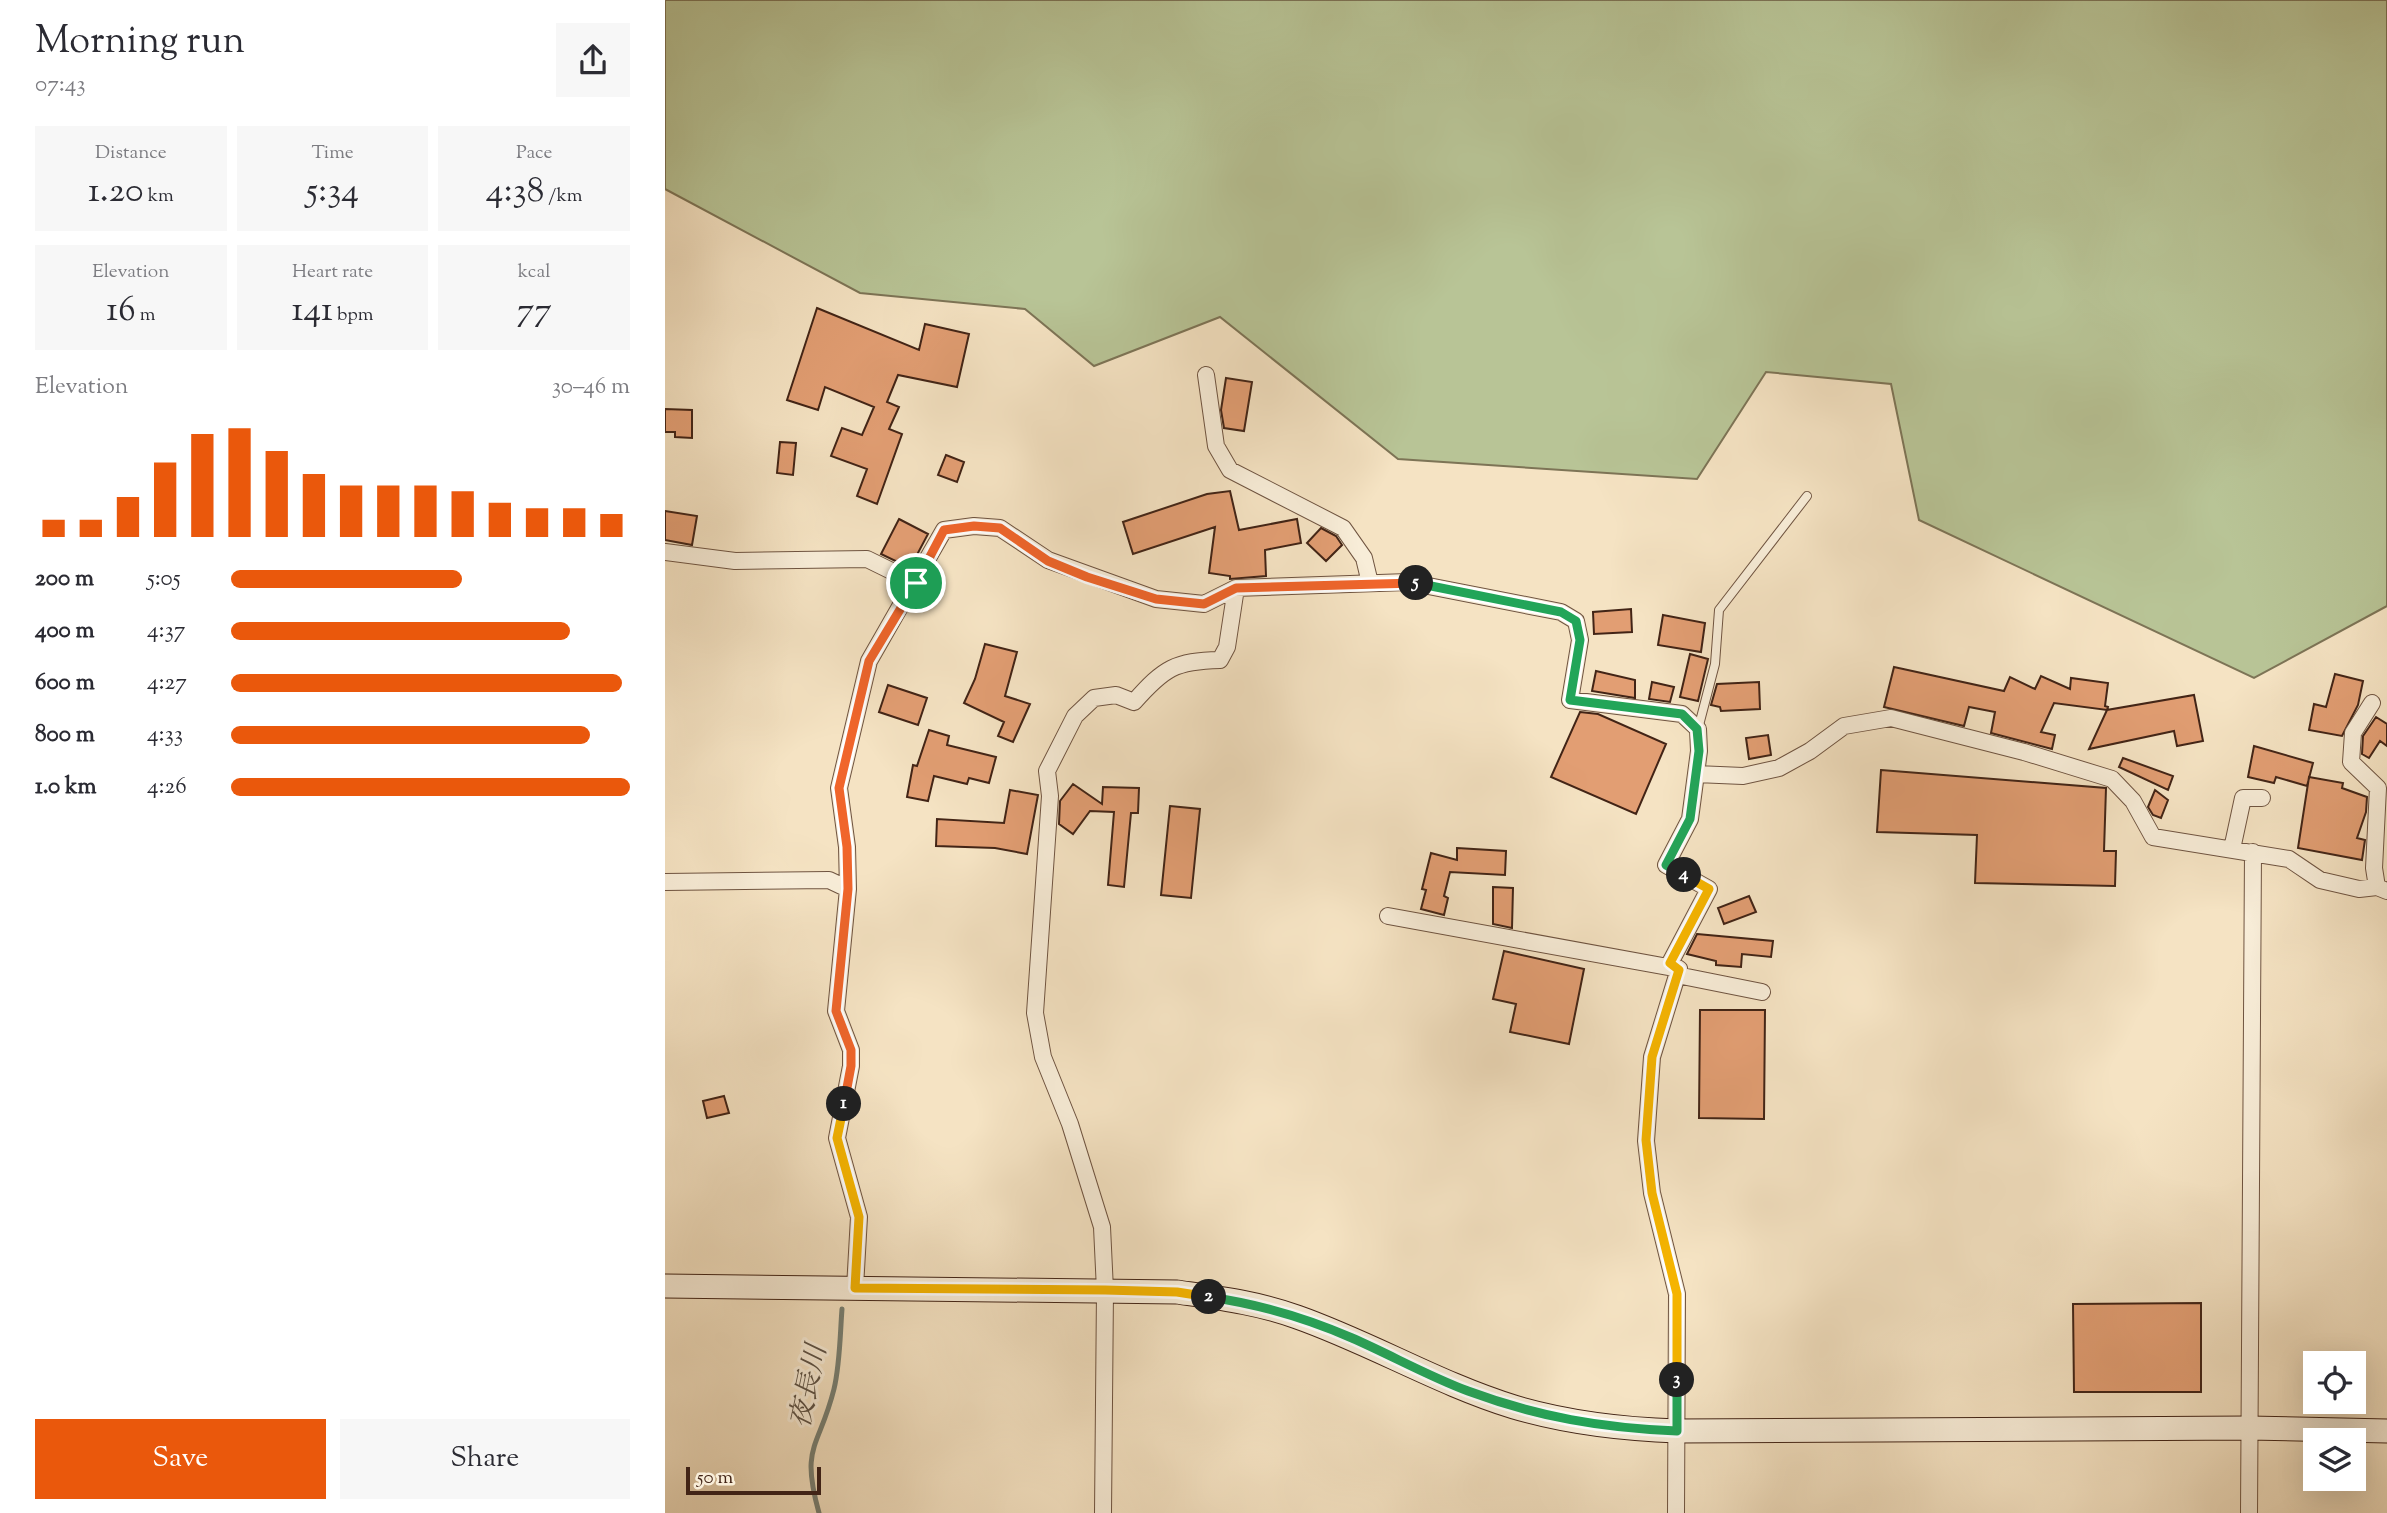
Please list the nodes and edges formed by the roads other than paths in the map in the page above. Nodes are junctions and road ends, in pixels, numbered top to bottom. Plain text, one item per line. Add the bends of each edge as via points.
1 (1206, 375) dead end
2 (1807, 496) dead end
3 (665, 552) edge
4 (916, 583) junction
5 (1370, 583) junction
6 (1236, 588) junction
7 (2372, 703) dead end
8 (1697, 729) junction
9 (1696, 774) junction
10 (2382, 783) edge
11 (2262, 798) dead end
12 (2232, 849) junction
13 (2253, 852) junction
14 (665, 882) edge
15 (848, 889) junction
16 (2382, 889) edge
17 (1388, 916) dead end
18 (1678, 972) junction
19 (1762, 992) dead end
20 (665, 1286) edge
21 (855, 1288) junction
22 (1105, 1290) junction
23 (2249, 1428) junction
24 (1677, 1431) junction
25 (2387, 1431) edge
26 (1103, 1513) edge
27 (1676, 1513) edge
28 (2249, 1513) edge

1 - 5 street via 1216,446 1230,470 1343,528 1364,558
2 - 8 lane via 1719,610 1715,664
3 - 4 street via 734,561 867,559
4 - 6 street via 944,530 974,526 1000,528 1048,561 1156,599 1204,604
4 - 15 street via 869,661 839,788
5 - 6 street
5 - 8 street via 1408,582 1561,612 1576,621 1580,640 1570,700 1682,714
6 - 22 street via 1227,647 1220,660 1187,661 1157,676 1133,702 1115,695 1094,698 1075,716 1047,771 1050,796 1035,1013 1043,1057 1103,1227
7 - 10 street via 2353,733 2351,762
8 - 9 street
9 - 12 street via 1743,776 1779,768 1844,726 1891,718 2112,779 2133,801 2153,837
9 - 18 street via 1690,819 1666,865 1709,889 1670,963
10 - 16 street via 2374,868
11 - 12 street via 2243,798
12 - 13 street
13 - 16 street via 2290,859 2320,880
13 - 23 street
14 - 15 street via 829,880
15 - 21 street via 836,1011 851,1050 851,1066 837,1138 859,1217
17 - 18 street
18 - 19 street
18 - 24 street via 1652,1057 1646,1140 1652,1193 1677,1294
20 - 21 street
21 - 22 street
22 - 24 street via 1177,1292 1247,1303 1349,1337 1511,1406 1610,1428
22 - 26 street
23 - 24 street
23 - 25 street
23 - 28 street
24 - 27 street

